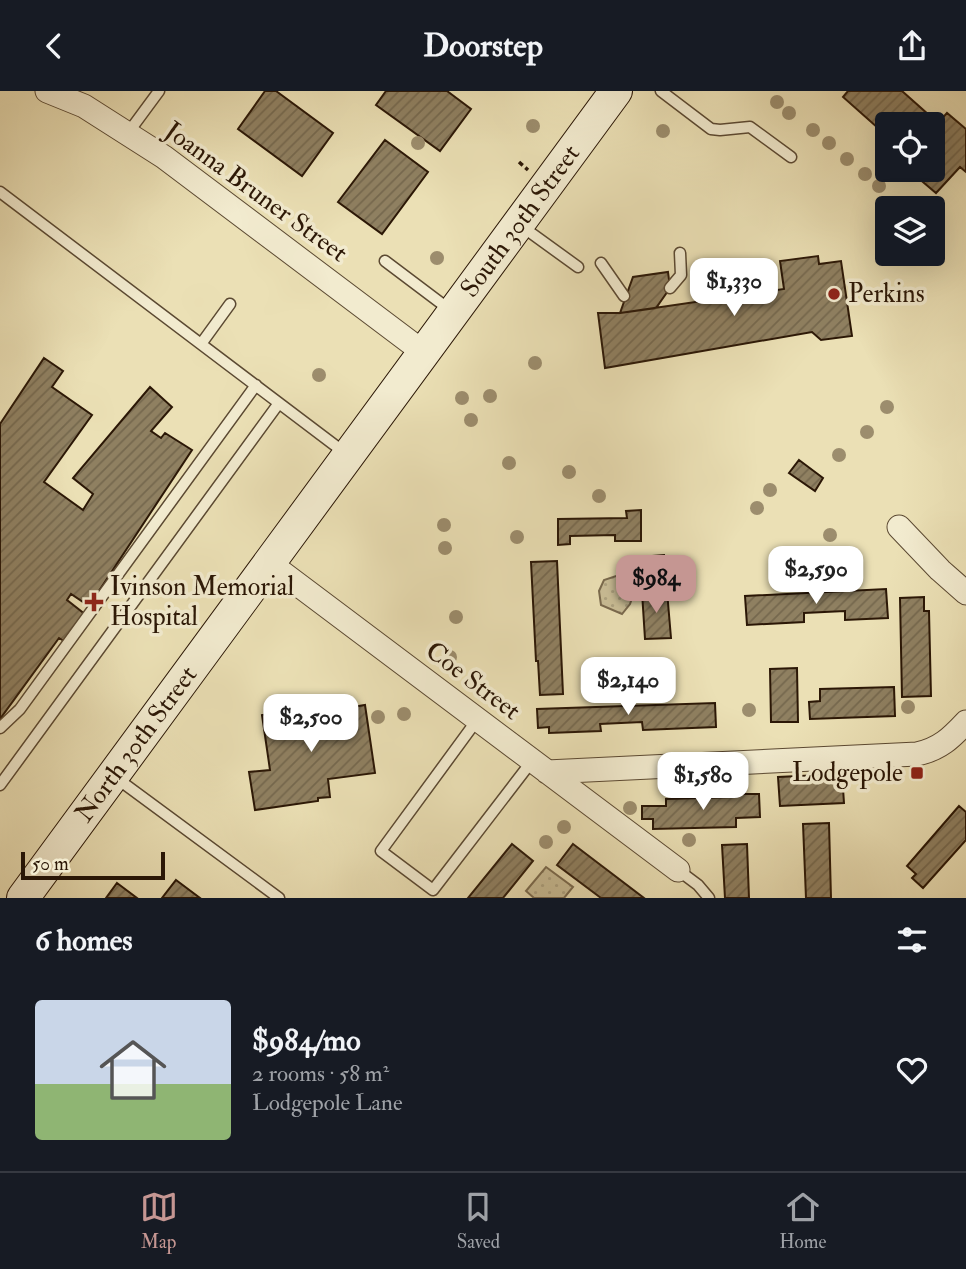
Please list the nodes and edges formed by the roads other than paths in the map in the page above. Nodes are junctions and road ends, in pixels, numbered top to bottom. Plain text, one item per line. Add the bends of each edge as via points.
1 (47, 91) edge
2 (616, 91) edge
3 (661, 91) edge
4 (152, 93) edge
5 (128, 133) junction
6 (791, 157) dead end
7 (0, 192) edge
8 (517, 224) junction
9 (680, 253) dead end
10 (385, 261) dead end
11 (601, 263) dead end
12 (578, 267) dead end
13 (670, 288) dead end
14 (624, 296) dead end
15 (230, 304) dead end
16 (452, 312) junction
17 (201, 344) junction
18 (423, 352) junction
19 (256, 385) junction
20 (279, 403) junction
21 (347, 454) junction
22 (899, 527) dead end
23 (268, 562) junction
24 (966, 593) edge
25 (477, 720) junction
26 (966, 722) edge
27 (0, 728) edge
28 (539, 766) junction
29 (113, 775) junction
30 (0, 785) edge
31 (678, 870) joint
32 (23, 898) edge
33 (279, 898) edge
34 (709, 898) edge

1 - 5 street, Joanna Bruner Street via 84,106
2 - 8 main road, South 30th Street
3 - 6 lane via 711,129 750,127
4 - 5 lane
5 - 18 street, Joanna Bruner Street
7 - 17 lane
8 - 12 lane
8 - 16 main road, South 30th Street
9 - 13 lane via 681,275
10 - 16 lane
11 - 14 lane
15 - 17 lane
16 - 18 main road, South 30th Street
17 - 19 lane
18 - 21 main road, North 30th Street
19 - 20 lane
19 - 27 lane via 20,709
20 - 21 lane
20 - 30 lane
21 - 23 main road, North 30th Street
22 - 24 street
23 - 25 street, Coe Street
23 - 29 main road, North 30th Street
25 - 28 street, Coe Street
25 - 28 lane via 381,851 433,890
26 - 28 street via 947,743 917,754
28 - 31 street, Coe Street
29 - 32 main road, North 30th Street
29 - 33 lane
31 - 34 lane

